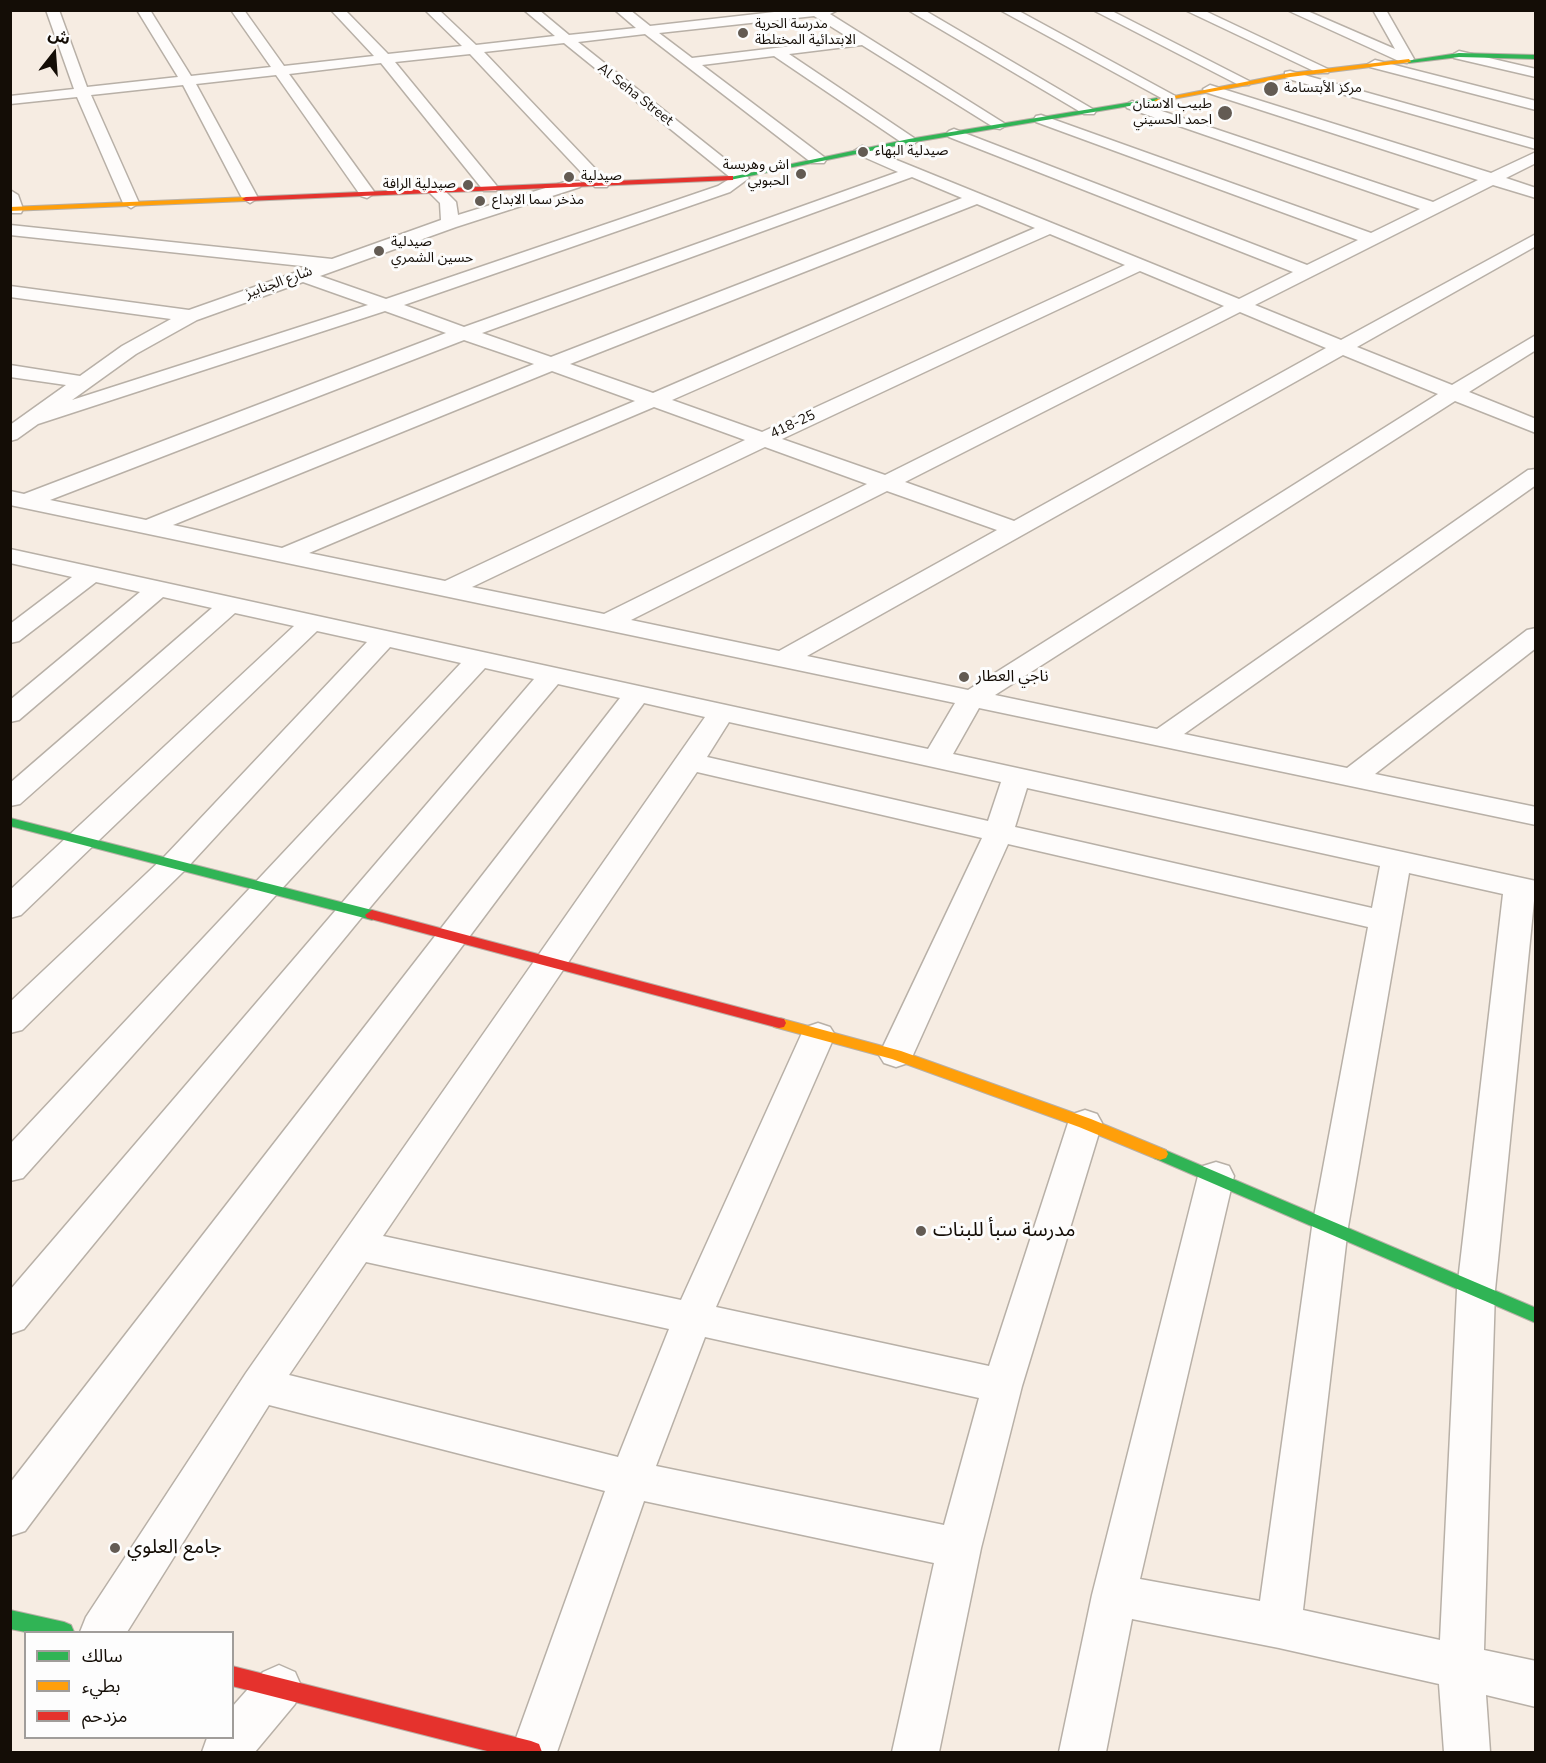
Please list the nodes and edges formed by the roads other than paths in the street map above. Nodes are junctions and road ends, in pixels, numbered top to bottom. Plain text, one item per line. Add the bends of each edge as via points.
1 (52, 10) edge
2 (143, 10) edge
3 (237, 10) edge
4 (337, 10) edge
5 (431, 10) edge
6 (530, 10) edge
7 (621, 10) edge
8 (715, 10) edge
9 (832, 10) edge
10 (914, 10) edge
11 (1006, 10) edge
12 (1099, 10) edge
13 (1191, 10) edge
14 (1293, 10) edge
15 (1379, 10) edge
16 (815, 11) edge
17 (730, 21) junction
18 (648, 30) junction
19 (565, 39) junction
20 (864, 41) junction
21 (473, 49) junction
22 (777, 52) junction
23 (1459, 55) junction
24 (1536, 57) edge
25 (385, 59) junction
26 (1407, 59) junction
27 (692, 62) junction
28 (1375, 64) junction
29 (279, 70) junction
30 (1323, 70) junction
31 (1536, 73) edge
32 (1290, 75) junction
33 (187, 80) junction
34 (1244, 82) junction
35 (1210, 89) junction
36 (82, 92) junction
37 (1170, 97) junction
38 (10, 99) edge
39 (1132, 105) junction
40 (1536, 106) edge
41 (1089, 111) junction
42 (1041, 119) junction
43 (1000, 125) junction
44 (954, 134) junction
45 (909, 141) junction
46 (1536, 146) edge
47 (862, 151) junction
48 (1536, 157) edge
49 (818, 160) junction
50 (912, 172) junction
51 (741, 178) junction
52 (1492, 179) junction
53 (574, 184) junction
54 (601, 184) junction
55 (490, 188) junction
56 (435, 190) junction
57 (367, 193) junction
58 (1536, 193) edge
59 (250, 198) junction
60 (977, 198) junction
61 (131, 203) junction
62 (12, 204) edge
63 (1434, 208) junction
64 (450, 223) junction
65 (1049, 228) junction
66 (10, 230) edge
67 (1372, 239) junction
68 (1536, 239) edge
69 (335, 264) junction
70 (1139, 265) junction
71 (1307, 272) junction
72 (301, 275) junction
73 (10, 291) edge
74 (386, 305) junction
75 (1240, 305) junction
76 (189, 316) junction
77 (464, 333) junction
78 (1536, 341) edge
79 (1342, 347) junction
80 (552, 364) junction
81 (10, 371) edge
82 (83, 382) junction
83 (1453, 393) junction
84 (654, 400) junction
85 (31, 420) junction
86 (1536, 428) edge
87 (10, 435) edge
88 (764, 439) junction
89 (1536, 475) edge
90 (887, 483) junction
91 (18, 499) edge
92 (148, 526) junction
93 (1016, 529) junction
94 (285, 555) junction
95 (16, 562) edge
96 (91, 574) junction
97 (159, 588) junction
98 (448, 589) junction
99 (231, 604) junction
100 (312, 622) junction
101 (608, 622) junction
102 (1536, 635) edge
103 (10, 636) edge
104 (385, 638) junction
105 (479, 659) junction
106 (783, 659) junction
107 (552, 675) junction
108 (637, 694) junction
109 (970, 700) junction
110 (722, 712) junction
111 (10, 714) edge
112 (1161, 738) junction
113 (936, 759) junction
114 (690, 762) junction
115 (1017, 777) junction
116 (1352, 778) junction
117 (10, 798) edge
118 (1536, 816) edge
119 (10, 822) edge
120 (998, 834) junction
121 (83, 841) junction
122 (1396, 860) junction
123 (174, 864) junction
124 (265, 888) junction
125 (1527, 889) edge
126 (10, 908) edge
127 (351, 910) junction
128 (1385, 921) junction
129 (454, 937) junction
130 (552, 962) junction
131 (10, 1022) edge
132 (818, 1035) junction
133 (896, 1055) junction
134 (1085, 1124) junction
135 (10, 1168) edge
136 (1216, 1176) junction
137 (1330, 1227) junction
138 (357, 1245) junction
139 (1476, 1290) junction
140 (1536, 1316) edge
141 (693, 1317) junction
142 (10, 1318) edge
143 (260, 1385) junction
144 (1002, 1386) junction
145 (630, 1479) junction
146 (10, 1517) edge
147 (958, 1548) junction
148 (1114, 1595) junction
149 (10, 1619) edge
150 (1279, 1626) junction
151 (60, 1631) edge
152 (103, 1631) edge
153 (1461, 1668) junction
154 (234, 1677) edge
155 (1536, 1684) edge
156 (279, 1688) junction
157 (225, 1752) edge
158 (532, 1752) edge
159 (916, 1752) edge
160 (1083, 1752) edge
161 (1467, 1752) edge

1 - 36 street
2 - 33 street
3 - 29 street
4 - 25 street
5 - 21 street
6 - 19 street, Al Seha Street
7 - 18 street
8 - 17 street
9 - 16 street
10 - 41 street
11 - 37 street
12 - 34 street
13 - 30 street
14 - 26 street
15 - 26 street
16 - 17 street
16 - 20 street
17 - 18 street
18 - 19 street
18 - 27 street
19 - 21 street
19 - 51 street, Al Seha Street
20 - 22 street
20 - 43 street
21 - 25 street
21 - 54 street
22 - 27 street
22 - 45 street
23 - 24 street
23 - 26 street
23 - 31 street
25 - 29 street
25 - 55 street
26 - 28 street
27 - 49 street
28 - 30 street
28 - 40 street
29 - 33 street
29 - 57 street
30 - 32 street
32 - 34 street
32 - 46 street
33 - 36 street
33 - 59 street
34 - 35 street
35 - 37 street
35 - 52 street
36 - 38 street
36 - 61 street
37 - 39 street
39 - 41 street
39 - 63 street
41 - 42 street
42 - 43 street
42 - 67 street
43 - 44 street
44 - 45 street
44 - 71 street
45 - 47 street
47 - 49 street
47 - 50 street
48 - 52 street
49 - 51 street
50 - 60 street
50 - 77 street
51 - 54 street
51 - 74 street via 723,189
52 - 58 street
52 - 63 street
53 - 54 street
53 - 55 street
53 - 64 street, شارع الجنابيز
55 - 56 street
56 - 57 street
56 - 64 street via 448,202
57 - 59 street
59 - 61 street
60 - 65 street
60 - 80 street
61 - 62 street
63 - 67 street
64 - 69 street, شارع الجنابيز
65 - 70 street
65 - 84 street
66 - 69 street
67 - 71 street
68 - 79 street
69 - 72 street, شارع الجنابيز
70 - 75 street
70 - 88 street, 418-25
71 - 75 street
72 - 74 street
72 - 76 street, شارع الجنابيز
73 - 76 street
74 - 77 street
74 - 85 street
75 - 79 street
75 - 90 street
76 - 82 street, شارع الجنابيز
77 - 80 street
77 - 91 street
78 - 83 street
79 - 83 street
79 - 93 street
80 - 84 street
80 - 92 street
81 - 82 street
82 - 85 street, شارع الجنابيز
83 - 86 street
83 - 109 street
84 - 88 street
84 - 94 street
85 - 87 street, شارع الجنابيز
88 - 90 street
88 - 98 street, 418-25
89 - 112 street
90 - 93 street
90 - 101 street
91 - 92 street
92 - 94 street
93 - 106 street
94 - 98 street
95 - 96 street
96 - 97 street
96 - 103 street
97 - 99 street
97 - 111 street
98 - 101 street
99 - 100 street
99 - 117 street
100 - 104 street
100 - 121 street
101 - 106 street
102 - 116 street
104 - 105 street
104 - 123 street
105 - 107 street
105 - 124 street
106 - 109 street
107 - 108 street
107 - 127 street
108 - 110 street
108 - 129 street
109 - 112 street
109 - 113 street
110 - 113 street
110 - 114 street
112 - 116 street
113 - 115 street
114 - 120 street
114 - 130 street
115 - 120 street
115 - 122 street
116 - 118 street
119 - 121 street
120 - 128 street
120 - 133 street
121 - 123 street
121 - 126 street
122 - 125 street
122 - 128 street
123 - 124 street
123 - 131 street
124 - 127 street
124 - 135 street
125 - 139 street
127 - 129 street
127 - 142 street
128 - 137 street
129 - 130 street
129 - 146 street
130 - 132 street
130 - 138 street
132 - 133 street
132 - 141 street
133 - 134 street
134 - 136 street
134 - 144 street
136 - 137 street
136 - 148 street
137 - 139 street
137 - 150 street
138 - 141 street
138 - 143 street
139 - 140 street
139 - 153 street
141 - 144 street
141 - 145 street
143 - 145 street
143 - 152 street
144 - 147 street
145 - 147 street
145 - 158 street
147 - 159 street
148 - 150 street
148 - 160 street
149 - 151 street
150 - 153 street
153 - 155 street
153 - 161 street
154 - 156 street
156 - 157 street
156 - 158 street

